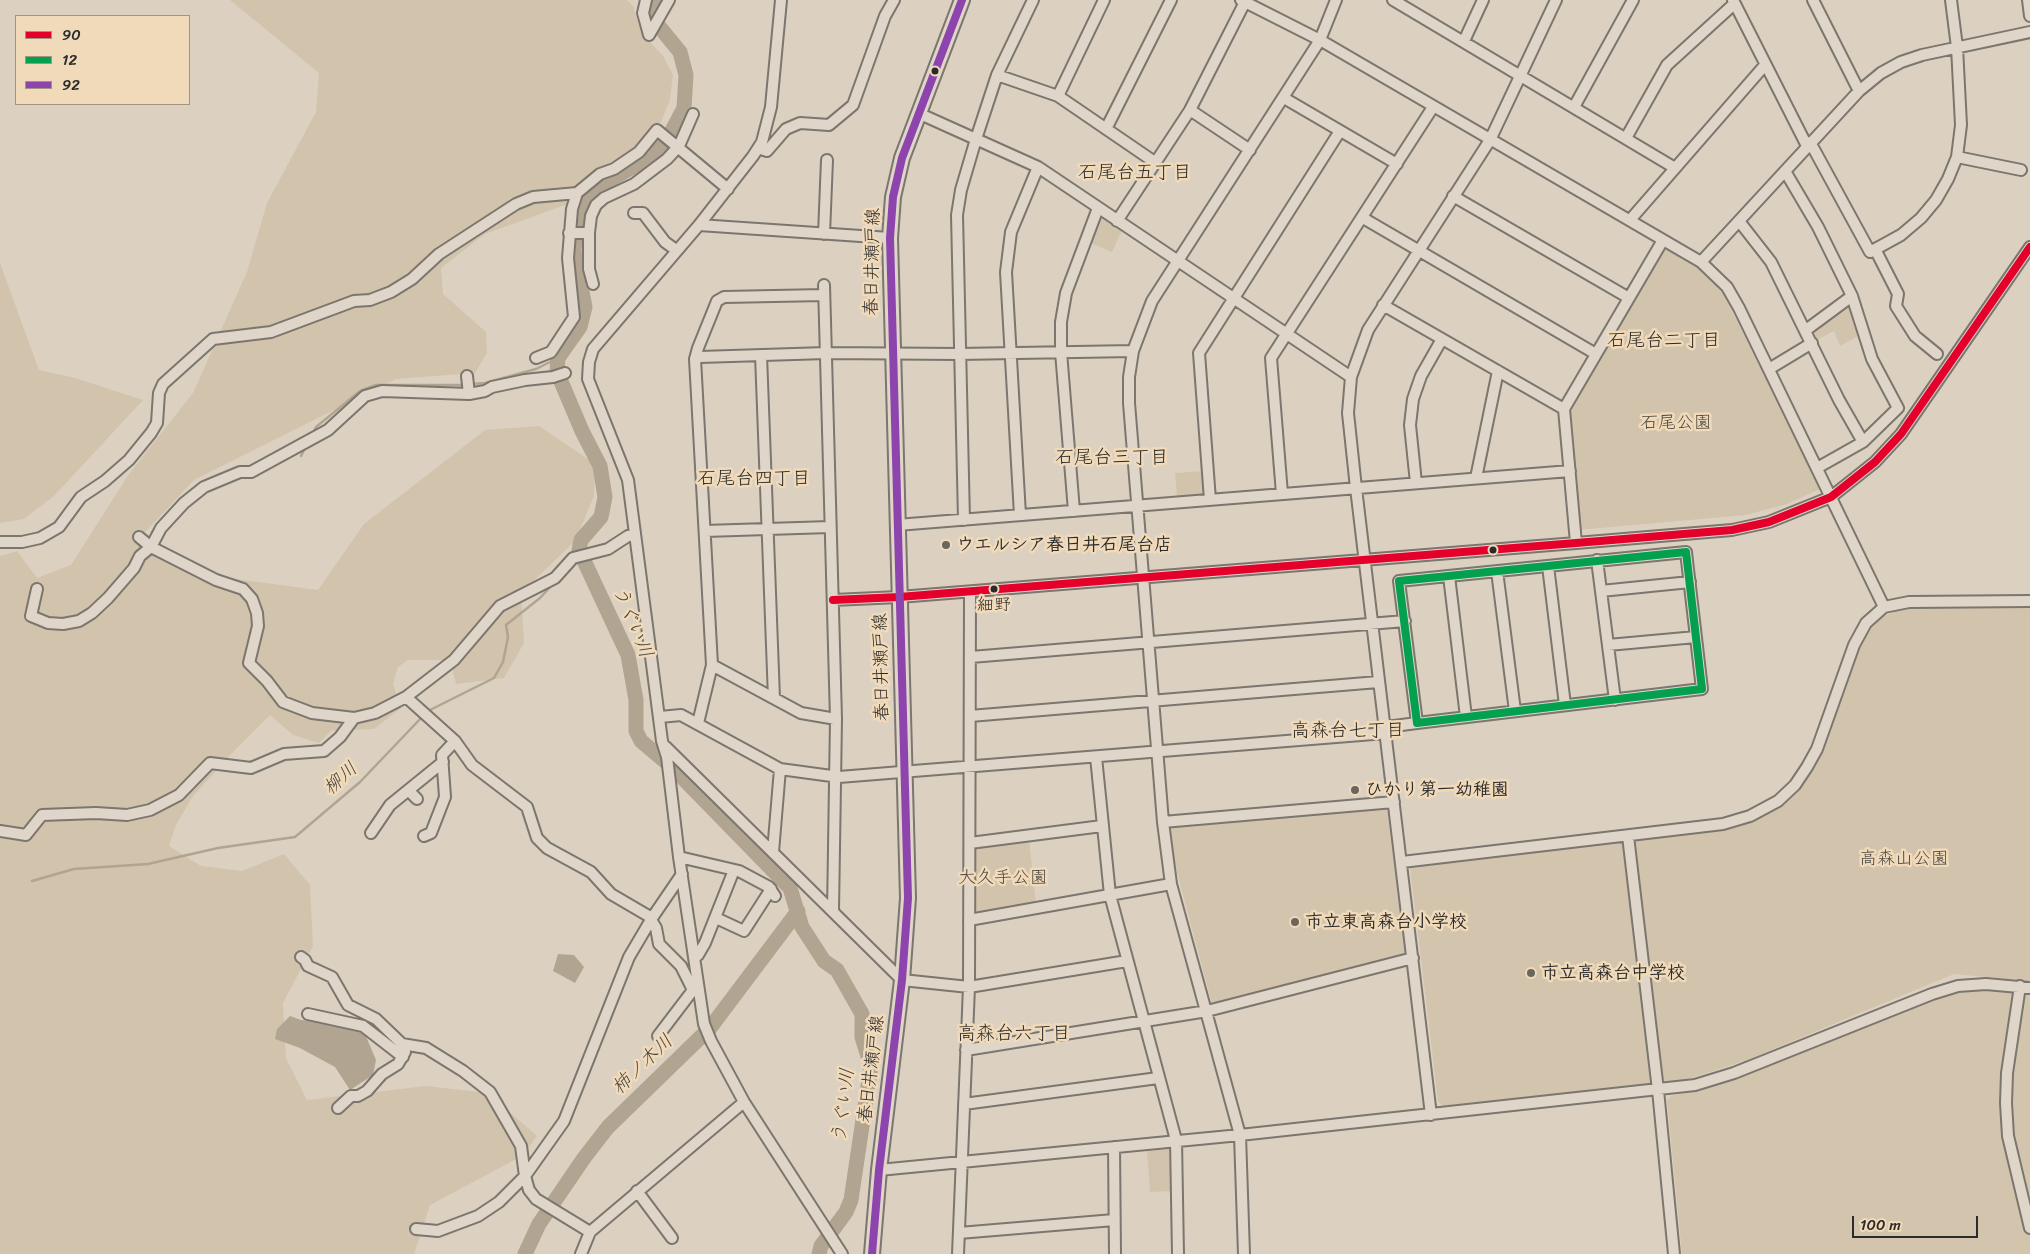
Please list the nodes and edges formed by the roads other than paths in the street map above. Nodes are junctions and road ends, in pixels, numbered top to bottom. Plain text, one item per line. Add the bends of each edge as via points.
1 (646, 0) edge
2 (669, 0) edge
3 (781, 0) edge
4 (962, 0) edge
5 (1033, 0) edge
6 (1104, 0) edge
7 (1171, 0) edge
8 (1336, 0) edge
9 (1393, 0) edge
10 (1483, 0) edge
11 (1556, 0) edge
12 (1632, 0) edge
13 (1813, 0) edge
14 (1950, 0) edge
15 (2028, 0) edge
16 (892, 1) edge
17 (1244, 1) edge
18 (1734, 2) edge
19 (1408, 4) edge
20 (2030, 16) edge
21 (2030, 32) edge
22 (1320, 40) junction
23 (1464, 41) junction
24 (1957, 47) junction
25 (1766, 65) junction
26 (997, 75) junction
27 (1520, 76) junction
28 (1859, 91) junction
29 (1058, 96) junction
30 (1284, 98) junction
31 (1433, 107) junction
32 (1574, 108) junction
33 (1190, 110) junction
34 (918, 113) junction
35 (693, 114) dead end
36 (1106, 129) junction
37 (1340, 131) junction
38 (1626, 138) junction
39 (976, 139) junction
40 (1490, 140) junction
41 (1809, 144) junction
42 (677, 145) junction
43 (758, 148) junction
44 (1250, 150) junction
45 (1957, 157) junction
46 (827, 160) dead end
47 (1156, 163) junction
48 (1398, 164) junction
49 (1038, 167) junction
50 (1675, 168) junction
51 (2021, 170) dead end
52 (1785, 171) junction
53 (728, 189) junction
54 (577, 193) junction
55 (1453, 196) junction
56 (1098, 208) junction
57 (634, 213) dead end
58 (1363, 218) junction
59 (1630, 220) junction
60 (1117, 221) junction
61 (1739, 221) junction
62 (699, 225) junction
63 (568, 232) junction
64 (589, 233) junction
65 (824, 234) junction
66 (890, 238) junction
67 (1663, 240) junction
68 (2030, 247) edge
69 (1875, 249) junction
70 (676, 250) junction
71 (1418, 251) junction
72 (1178, 260) junction
73 (1701, 262) junction
74 (593, 284) dead end
75 (1852, 296) junction
76 (1234, 298) junction
77 (1629, 298) junction
78 (1383, 305) junction
79 (1806, 330) junction
80 (1288, 335) junction
81 (1442, 339) junction
82 (1812, 343) junction
83 (1132, 351) junction
84 (1062, 352) junction
85 (1010, 353) junction
86 (826, 354) junction
87 (892, 354) junction
88 (959, 354) junction
89 (1596, 354) junction
90 (1937, 354) dead end
91 (761, 355) junction
92 (536, 358) dead end
93 (695, 359) junction
94 (1769, 369) junction
95 (1498, 371) junction
96 (565, 373) dead end
97 (467, 376) dead end
98 (1350, 377) junction
99 (469, 394) junction
100 (1564, 409) junction
101 (1863, 442) junction
102 (1817, 468) junction
103 (1570, 471) junction
104 (1476, 478) junction
105 (1416, 482) junction
106 (1356, 488) junction
107 (1282, 494) junction
108 (1831, 497) junction
109 (1210, 500) junction
110 (1138, 505) junction
111 (1074, 511) junction
112 (1020, 515) junction
113 (964, 520) junction
114 (897, 525) junction
115 (830, 527) junction
116 (768, 529) junction
117 (705, 532) junction
118 (635, 534) junction
119 (139, 537) dead end
120 (0, 542) edge
121 (1576, 543) junction
122 (151, 547) junction
123 (1365, 558) junction
124 (1597, 560) junction
125 (1548, 566) junction
126 (1497, 571) junction
127 (1449, 576) junction
128 (1143, 577) junction
129 (1690, 582) junction
130 (38, 589) dead end
131 (1601, 591) junction
132 (970, 592) junction
133 (899, 597) junction
134 (833, 600) junction
135 (2030, 601) edge
136 (1884, 608) junction
137 (1404, 621) junction
138 (1372, 623) junction
139 (1696, 637) junction
140 (1148, 643) junction
141 (1608, 645) junction
142 (971, 657) junction
143 (712, 665) junction
144 (1378, 682) junction
145 (406, 697) junction
146 (774, 698) junction
147 (1153, 700) junction
148 (1615, 700) junction
149 (1565, 705) junction
150 (1515, 711) junction
151 (970, 716) junction
152 (660, 717) junction
153 (1466, 717) junction
154 (354, 718) junction
155 (836, 719) junction
156 (698, 723) junction
157 (1417, 723) junction
158 (1386, 730) junction
159 (455, 741) junction
160 (1157, 752) junction
161 (667, 756) junction
162 (1096, 757) junction
163 (443, 762) junction
164 (970, 767) junction
165 (780, 769) junction
166 (904, 773) junction
167 (835, 777) junction
168 (409, 791) junction
169 (417, 799) dead end
170 (1394, 802) junction
171 (1163, 822) junction
172 (1102, 826) junction
173 (0, 831) edge
174 (371, 833) dead end
175 (424, 836) dead end
176 (1628, 836) junction
177 (970, 843) junction
178 (773, 852) junction
179 (679, 857) junction
180 (1402, 862) junction
181 (734, 870) junction
182 (682, 874) junction
183 (1171, 884) junction
184 (1110, 896) junction
185 (833, 912) junction
186 (716, 918) junction
187 (651, 919) junction
188 (969, 920) junction
189 (300, 957) dead end
190 (694, 958) junction
191 (1413, 958) junction
192 (1127, 961) junction
193 (902, 980) junction
194 (969, 987) junction
195 (2025, 987) edge
196 (696, 990) junction
197 (1207, 1011) junction
198 (308, 1014) dead end
199 (1144, 1021) junction
200 (658, 1036) dead end
201 (407, 1046) junction
202 (966, 1050) junction
203 (403, 1057) junction
204 (1158, 1078) junction
205 (1658, 1090) junction
206 (744, 1102) junction
207 (964, 1104) junction
208 (338, 1108) dead end
209 (1431, 1114) junction
210 (1240, 1135) junction
211 (1176, 1140) junction
212 (1114, 1147) junction
213 (962, 1161) junction
214 (879, 1170) junction
215 (524, 1176) junction
216 (637, 1191) junction
217 (1114, 1220) junction
218 (2030, 1228) edge
219 (416, 1229) dead end
220 (590, 1232) junction
221 (959, 1233) junction
222 (672, 1238) dead end
223 (581, 1254) edge
224 (842, 1254) edge
225 (872, 1254) edge
226 (958, 1254) edge
227 (1115, 1254) edge
228 (1178, 1254) edge
229 (1244, 1254) edge
230 (1674, 1254) edge

1 - 2 street via 643,13 649,35
3 - 43 street via 771,107
4 - 34 main road, 春日井瀬戸線
5 - 26 street
6 - 29 street
7 - 36 street
8 - 22 street
9 - 19 street
10 - 23 street
11 - 27 street
12 - 32 street
13 - 28 street
14 - 24 street
15 - 20 street
16 - 43 street via 853,106 829,125 800,123 786,129 767,151
17 - 22 street
17 - 33 street
18 - 25 street
18 - 38 street via 1667,65
19 - 23 street
21 - 24 street
22 - 30 street
22 - 31 street
23 - 27 street
24 - 28 street via 1901,62
24 - 45 street via 1961,125
25 - 41 street
25 - 50 street
26 - 29 street
26 - 39 street
27 - 32 street
27 - 40 street
28 - 41 street
29 - 36 street
30 - 37 street
30 - 44 street
31 - 40 street
31 - 48 street
32 - 38 street
33 - 44 street
33 - 47 street
34 - 39 street
34 - 66 main road, 春日井瀬戸線 via 893,196
35 - 42 street
36 - 47 street
37 - 48 street
37 - 76 street
38 - 50 street
39 - 49 street
39 - 88 street via 957,215
40 - 55 street
40 - 59 street
41 - 52 street
41 - 69 street via 1870,252
42 - 53 street
42 - 54 street via 657,130 639,152 614,170 600,174
42 - 64 street via 667,159 640,180 596,205
43 - 53 street
44 - 72 street
45 - 51 street
45 - 69 street via 1936,200 1921,218 1901,235
46 - 65 street
47 - 60 street
48 - 58 street
49 - 56 street
49 - 85 street via 1011,232 1006,272
50 - 59 street
52 - 61 street
52 - 75 street via 1818,227
53 - 62 street
54 - 63 street
54 - 120 street via 533,197 516,204 439,254 412,279 391,292 370,300 354,301 271,332 213,339 163,384 159,393 157,423 152,433 106,481 81,497 59,527 40,538
55 - 71 street
55 - 77 street
56 - 60 street
56 - 84 street via 1066,293 1061,322
57 - 70 street via 644,213 665,242
58 - 71 street
58 - 80 street
59 - 67 street
60 - 72 street
61 - 73 street
61 - 79 street via 1771,262
62 - 65 street
62 - 70 street
63 - 64 street
63 - 92 street via 574,317 551,352
64 - 74 street via 589,269
65 - 66 street
66 - 87 main road, 春日井瀬戸線
67 - 73 street
67 - 77 street
68 - 108 street via 1902,434 1875,462
69 - 90 street via 1898,294 1896,306 1915,336
70 - 118 street via 593,349 589,362 590,387 628,480
71 - 78 street
71 - 89 street
72 - 76 street
72 - 83 street via 1152,300
73 - 94 street via 1726,286 1740,308
75 - 79 street
75 - 101 street via 1872,359 1898,408
76 - 80 street
76 - 109 street via 1199,353
77 - 89 street
78 - 81 street
78 - 98 street via 1368,330
79 - 82 street
80 - 98 street
80 - 107 street via 1272,358
81 - 95 street
81 - 105 street via 1421,376 1413,399 1410,425
82 - 94 street
82 - 101 street
83 - 84 street
83 - 110 street via 1129,403
84 - 85 street
84 - 111 street
85 - 88 street
85 - 112 street
86 - 87 street
86 - 91 street
86 - 93 street via 824,290 724,297 717,301
86 - 115 street
87 - 88 street
87 - 114 main road, 春日井瀬戸線
88 - 113 street
89 - 100 street
91 - 93 street via 700,356
91 - 116 street
93 - 117 street
94 - 102 street
95 - 100 street
95 - 104 street
96 - 99 street
97 - 99 street
98 - 106 street via 1348,413
99 - 122 street via 382,391 365,396 328,430 251,472 240,472 204,487 160,528
100 - 103 street
101 - 102 street
102 - 108 street
103 - 104 street
103 - 121 street
104 - 105 street
105 - 106 street
106 - 107 street
106 - 123 street
107 - 109 street
108 - 121 street via 1769,522 1732,530
108 - 136 street
109 - 110 street
110 - 111 street
110 - 128 street
111 - 112 street
112 - 113 street
113 - 114 street
114 - 133 main road, 春日井瀬戸線
115 - 116 street
115 - 134 street
116 - 117 street
116 - 146 street
117 - 143 street
118 - 145 street via 608,550 573,558 555,578 500,606 454,660
118 - 152 street
119 - 122 street
121 - 123 street
122 - 130 street via 140,556 108,598 79,621 48,623 31,616
122 - 154 street via 216,580 243,589 252,599 258,626 249,663 283,702 312,713
123 - 128 street
123 - 138 street
124 - 125 street
124 - 129 street via 1686,552
124 - 131 street
125 - 126 street
125 - 149 street
126 - 127 street
126 - 150 street
127 - 137 street via 1399,581
127 - 153 street
128 - 132 street
128 - 140 street
129 - 131 street
129 - 139 street
131 - 141 street
132 - 133 street
132 - 142 street
133 - 134 street
133 - 166 main road, 春日井瀬戸線
134 - 155 street
135 - 136 street via 1910,602
136 - 176 street via 1866,623 1854,645 1810,762 1795,785 1778,801 1750,816 1723,824
137 - 138 street
137 - 157 street
138 - 140 street
138 - 144 street
139 - 141 street
139 - 148 street via 1702,689
140 - 142 street
140 - 147 street
141 - 148 street
142 - 151 street
143 - 146 street
143 - 156 street
144 - 147 street
144 - 158 street
145 - 154 street via 376,713
145 - 159 street
146 - 155 street via 801,713
147 - 151 street
147 - 160 street
148 - 149 street
149 - 150 street
150 - 153 street
151 - 164 street
152 - 156 street via 681,715
152 - 161 street
153 - 157 street
154 - 173 street via 324,751 284,754 251,768 210,763 179,795 150,810 127,815 42,815 26,835
155 - 167 street
156 - 165 street
157 - 158 street
158 - 160 street
158 - 170 street
159 - 163 street via 442,755
159 - 187 street via 472,765 527,807 537,838 547,848 591,872 612,894
160 - 162 street
160 - 171 street
161 - 178 street
161 - 179 street
162 - 164 street
162 - 172 street
163 - 168 street
163 - 175 street via 445,797 431,833
164 - 166 street
164 - 177 street
165 - 167 street
165 - 178 street
166 - 167 street
166 - 193 main road, 春日井瀬戸線 via 908,898
167 - 185 street
168 - 169 street
168 - 174 street via 390,805
170 - 171 street
170 - 180 street
171 - 183 street
172 - 177 street
172 - 184 street
176 - 180 street
176 - 205 street
177 - 188 street
178 - 185 street
179 - 181 street
179 - 182 street
180 - 191 street
181 - 186 street
181 - 186 street via 752,876 773,893 744,931
182 - 187 street
182 - 190 street
183 - 184 street
183 - 197 street
184 - 188 street
184 - 192 street
185 - 193 street
186 - 190 street
187 - 196 street via 659,944 681,966
187 - 215 street via 629,956 612,995 564,1121
188 - 194 street
189 - 201 street via 308,966 332,977 348,1005 376,1019
190 - 196 street
191 - 197 street
191 - 209 street
192 - 194 street
192 - 199 street
193 - 194 street
193 - 214 main road, 春日井瀬戸線
194 - 202 street
195 - 205 street via 1958,986 1734,1074 1694,1085
195 - 218 street via 2007,1073 2006,1103 2008,1136
196 - 200 street
196 - 206 street via 711,1041
197 - 199 street
197 - 210 street
198 - 203 street via 363,1026
199 - 202 street
199 - 204 street
201 - 203 street
201 - 215 street via 426,1048 490,1092 521,1146
202 - 207 street
203 - 208 street via 366,1091 351,1096
204 - 207 street
204 - 211 street
205 - 209 street
205 - 230 street
206 - 216 street
206 - 224 street
207 - 213 street
209 - 210 street
210 - 211 street
210 - 229 street
211 - 212 street
211 - 228 street
212 - 213 street
212 - 217 street
213 - 214 street
213 - 221 street
214 - 225 main road, 春日井瀬戸線
215 - 219 street via 499,1202 478,1216 438,1231
215 - 220 street via 536,1199
216 - 220 street
216 - 222 street
217 - 221 street
217 - 227 street
220 - 223 street
221 - 226 street

